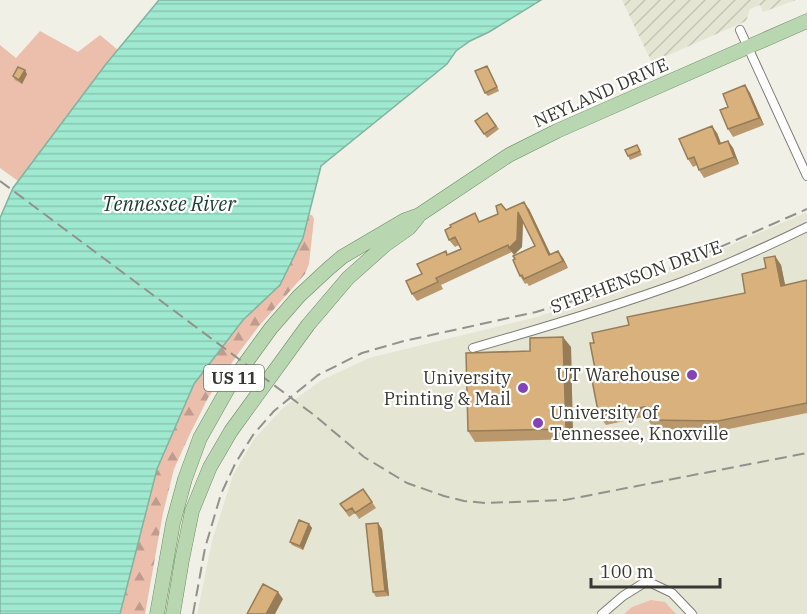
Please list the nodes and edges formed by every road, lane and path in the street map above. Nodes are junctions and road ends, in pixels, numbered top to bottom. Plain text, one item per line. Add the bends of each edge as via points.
1 (807, 21) edge
2 (740, 30) dead end
3 (748, 48) junction
4 (807, 176) edge
5 (419, 215) junction
6 (807, 227) edge
7 (473, 348) dead end
8 (157, 614) edge
9 (173, 614) edge
10 (602, 614) edge
11 (692, 614) edge

1 - 3 main road, NEYLAND DRIVE / US 11
2 - 3 street
3 - 4 street
3 - 5 main road, NEYLAND DRIVE / US 11 via 509,155
5 - 8 main road, NEYLAND DRIVE / US 11 via 342,257 328,269 271,328 226,391 200,438 184,479
5 - 9 main road, NEYLAND DRIVE / US 11 via 409,228 348,278 308,324 231,431 210,467 192,511
6 - 7 street, STEPHENSON DRIVE via 681,282
10 - 11 street via 647,581 672,593

